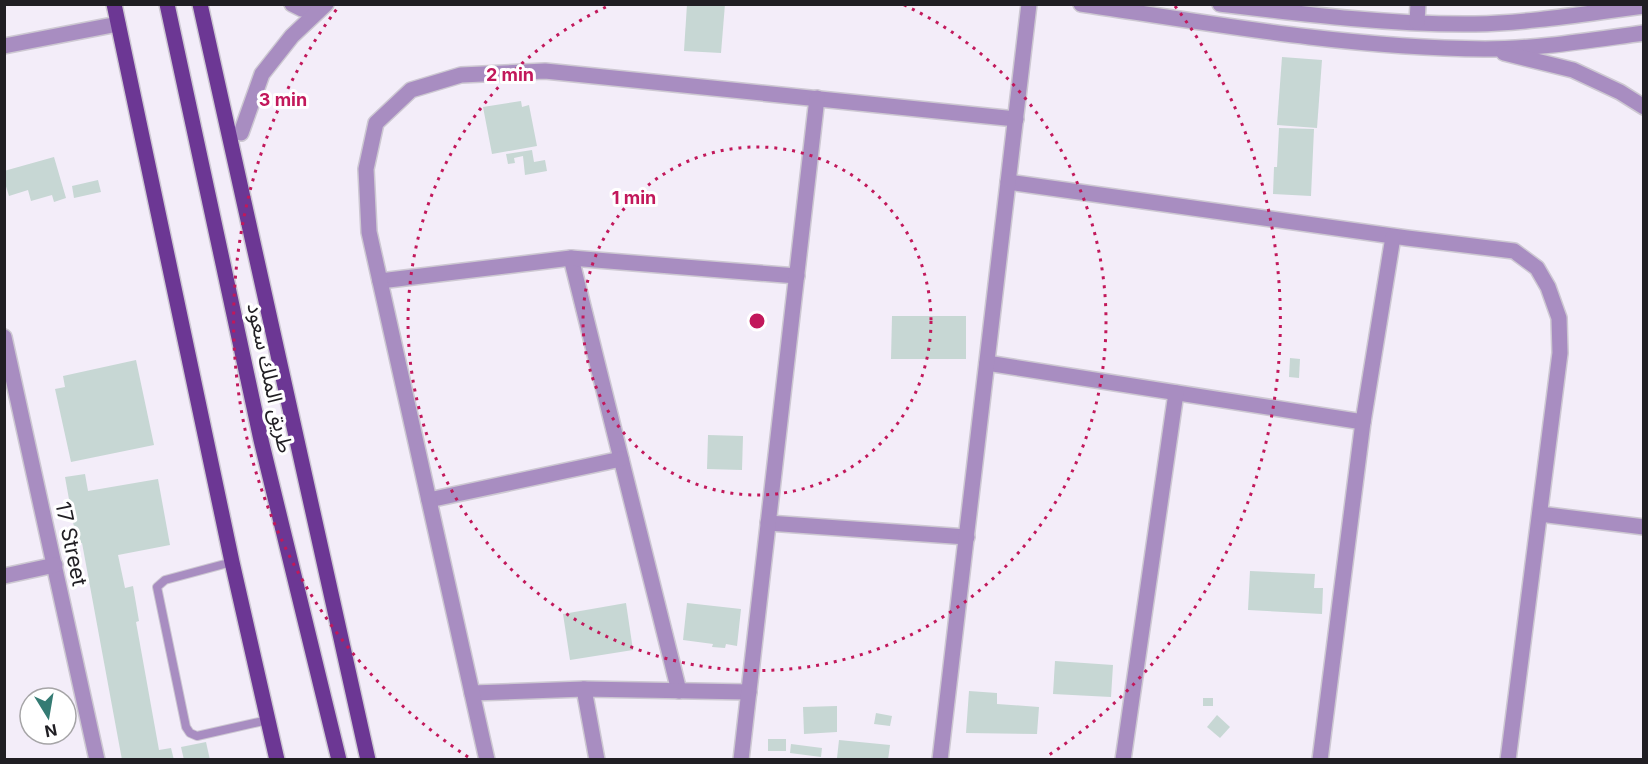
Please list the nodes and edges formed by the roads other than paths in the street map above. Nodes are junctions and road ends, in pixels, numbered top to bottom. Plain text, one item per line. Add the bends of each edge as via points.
1 (114, 4) edge
2 (168, 4) edge
3 (200, 4) edge
4 (292, 4) edge
5 (1029, 4) edge
6 (1081, 4) edge
7 (1220, 4) edge
8 (1392, 4) edge
9 (1418, 4) edge
10 (1569, 4) edge
11 (1644, 6) edge
12 (322, 8) edge
13 (1549, 19) junction
14 (1392, 20) junction
15 (1417, 22) junction
16 (118, 24) junction
17 (1644, 33) edge
18 (4, 46) edge
19 (1486, 49) junction
20 (817, 98) junction
21 (1644, 107) edge
22 (1016, 119) junction
23 (241, 133) dead end
24 (1008, 182) junction
25 (1393, 237) junction
26 (571, 258) junction
27 (797, 276) junction
28 (380, 281) junction
29 (4, 337) edge
30 (987, 363) junction
31 (1176, 393) junction
32 (11, 399) edge
33 (1364, 422) junction
34 (621, 459) junction
35 (429, 500) junction
36 (1540, 514) junction
37 (768, 523) junction
38 (1644, 527) edge
39 (966, 537) junction
40 (232, 562) junction
41 (55, 566) junction
42 (4, 576) edge
43 (584, 689) junction
44 (679, 691) junction
45 (749, 692) junction
46 (472, 693) junction
47 (268, 720) junction
48 (97, 759) edge
49 (277, 759) edge
50 (339, 759) edge
51 (368, 759) edge
52 (487, 759) edge
53 (597, 759) edge
54 (741, 759) edge
55 (940, 759) edge
56 (1123, 759) edge
57 (1320, 759) edge
58 (1508, 759) edge

1 - 16 main road
2 - 50 main road, طريق الملك سعود via 261,440
3 - 51 main road
4 - 12 street via 302,9
5 - 22 street
6 - 19 street via 1280,33
7 - 14 street
8 - 14 street
9 - 15 street
10 - 13 street
11 - 13 street
12 - 23 street via 292,36 262,74
13 - 15 street via 1475,24
14 - 15 street
16 - 18 street
16 - 40 main road
17 - 19 street via 1550,46
19 - 21 street via 1574,70
20 - 22 street
20 - 27 street
20 - 28 street via 545,71 461,75 411,90 376,123 366,169 369,232
22 - 24 street
24 - 25 street
24 - 30 street
25 - 33 street
25 - 36 street via 1514,251 1537,267 1548,287 1559,318 1560,353
26 - 27 street
26 - 28 street
26 - 34 street
27 - 37 street
28 - 35 street
29 - 32 street, 17 Street
30 - 31 street
30 - 39 street
31 - 33 street
31 - 56 street
32 - 41 street, 17 Street
33 - 57 street
34 - 35 street
34 - 44 street
35 - 46 street
36 - 38 street
36 - 58 street
37 - 39 street
37 - 45 street
39 - 55 street
40 - 47 main road
40 - 47 lane via 165,580 157,586 186,728 197,735
41 - 42 street
41 - 48 street, 17 Street
43 - 44 street
43 - 46 street
43 - 53 street
44 - 45 street
45 - 54 street
46 - 52 street
47 - 49 main road

